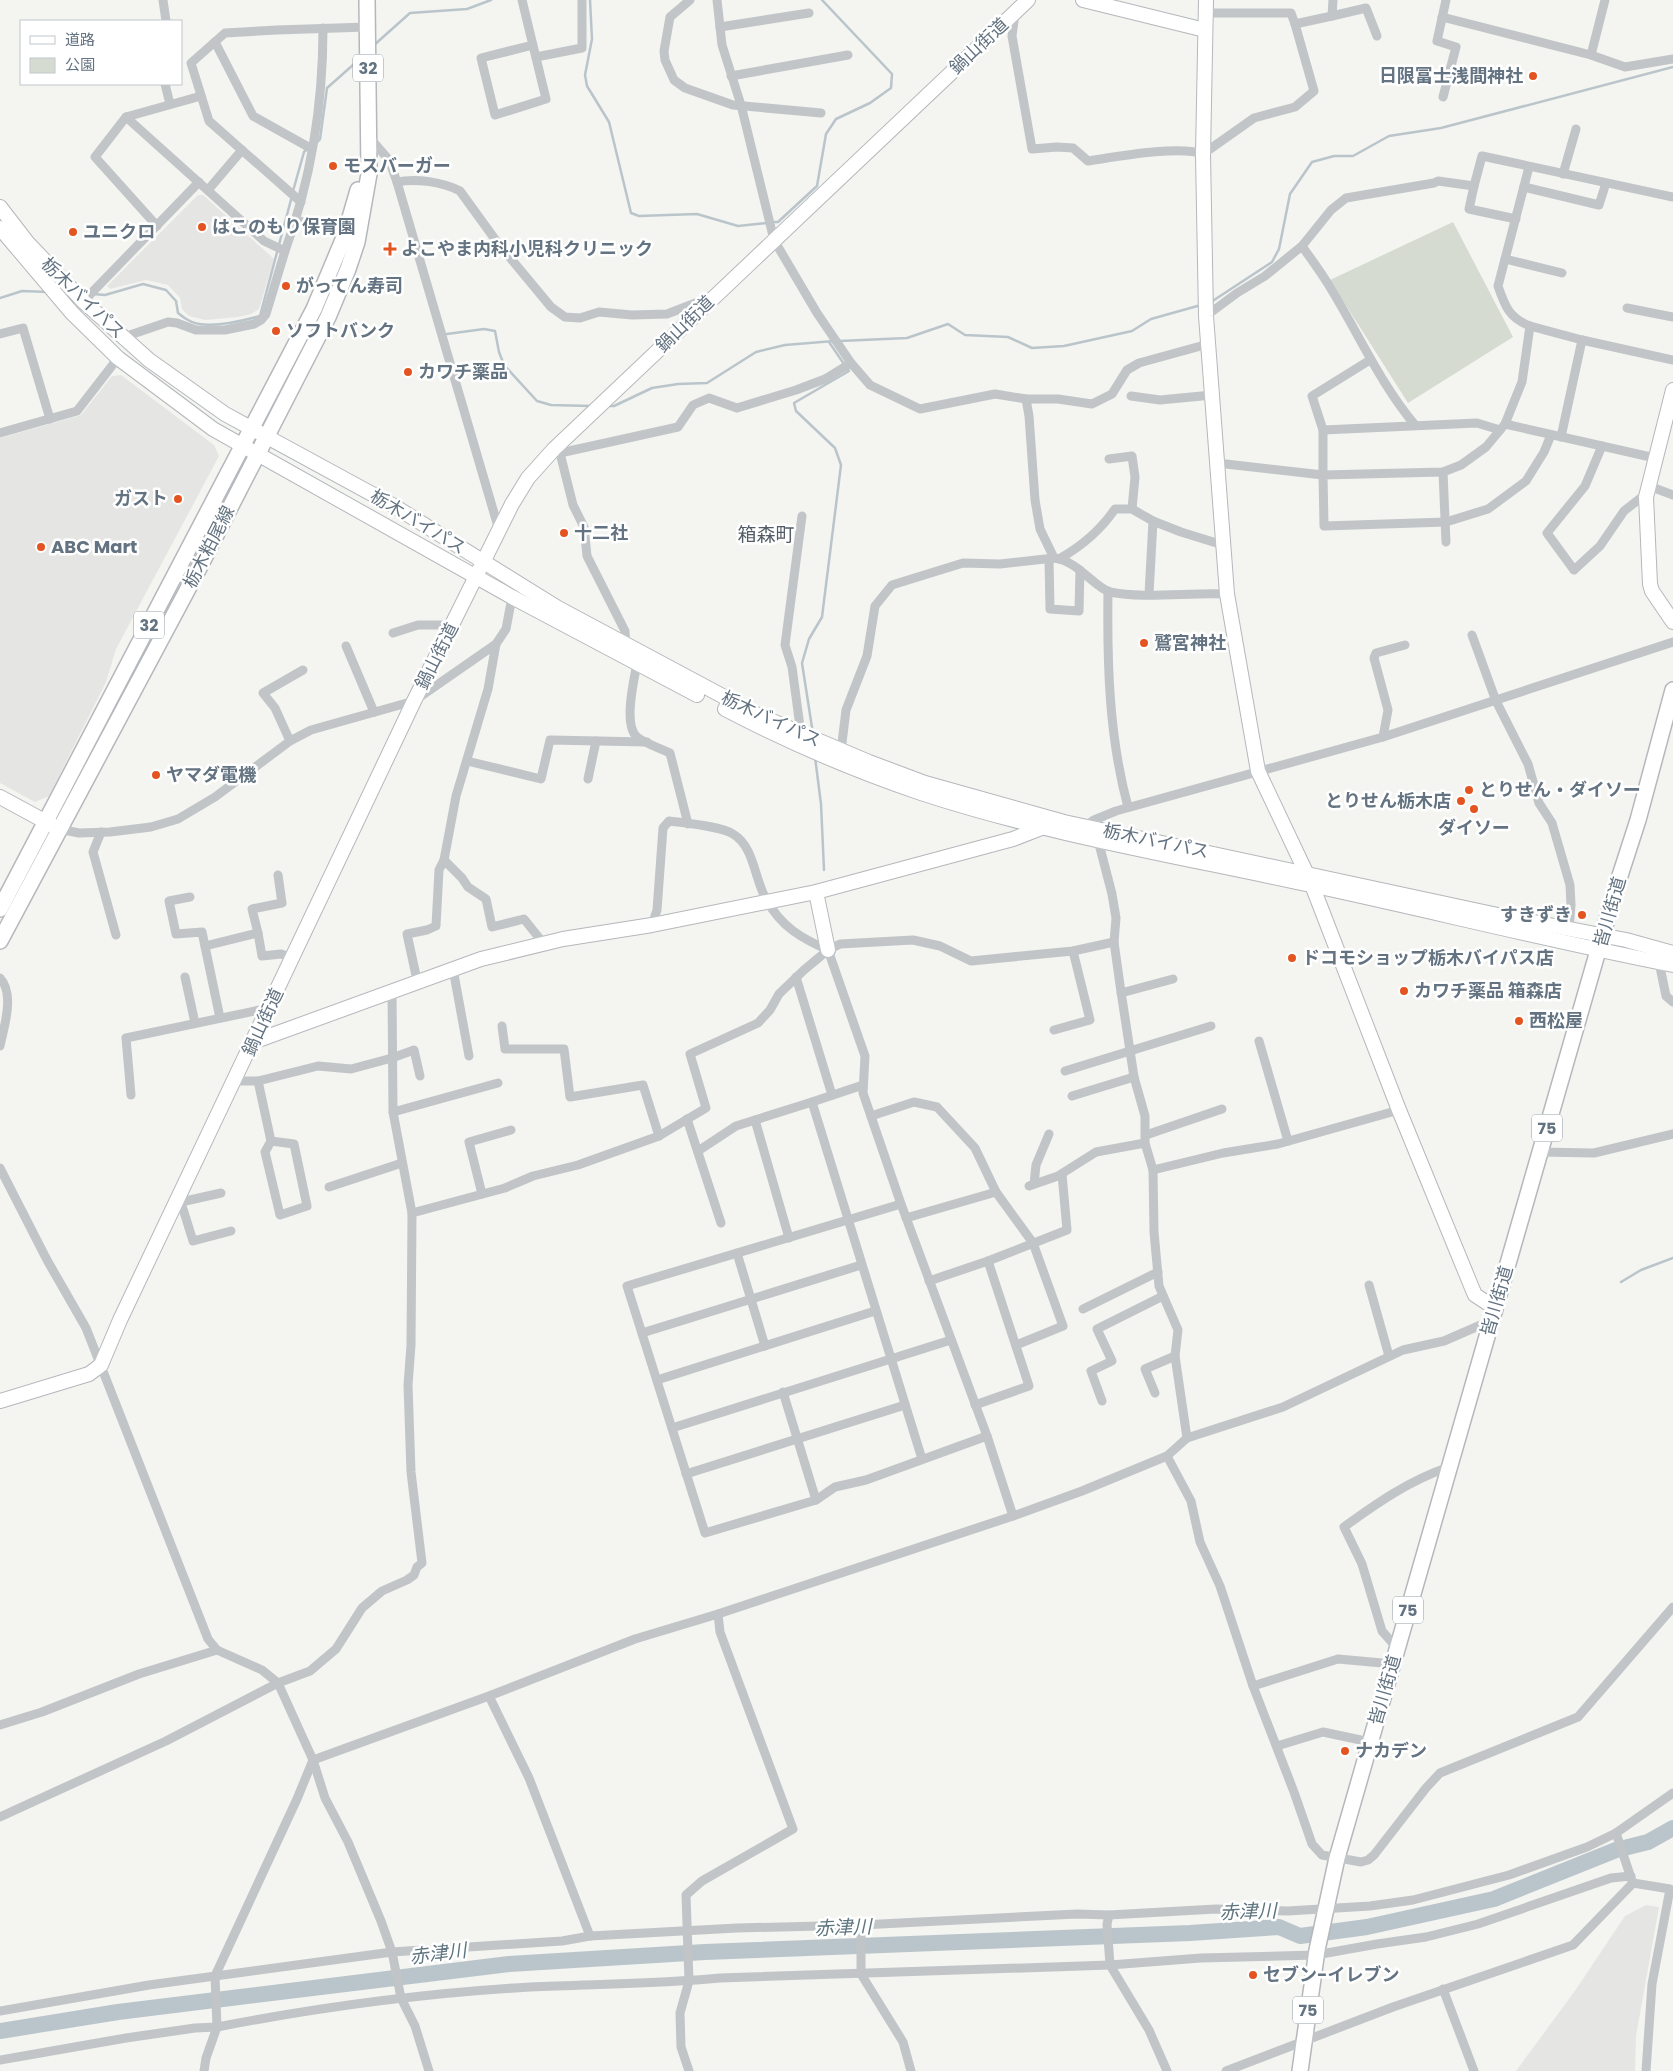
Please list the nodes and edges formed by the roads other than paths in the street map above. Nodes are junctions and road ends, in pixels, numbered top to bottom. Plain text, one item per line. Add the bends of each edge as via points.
1 (163, 0) edge
2 (367, 0) edge
3 (522, 0) edge
4 (582, 0) edge
5 (690, 0) edge
6 (717, 0) edge
7 (1028, 0) edge
8 (1084, 0) edge
9 (1333, 0) edge
10 (1446, 0) edge
11 (1605, 0) edge
12 (1206, 7) edge
13 (1016, 12) junction
14 (810, 13) dead end
15 (1332, 16) junction
16 (1442, 17) junction
17 (166, 20) edge
18 (1296, 24) junction
19 (367, 27) junction
20 (720, 27) junction
21 (323, 28) junction
22 (1206, 30) junction
23 (1377, 36) dead end
24 (215, 42) junction
25 (533, 45) junction
26 (848, 55) dead end
27 (1591, 55) junction
28 (536, 57) junction
29 (1673, 59) edge
30 (731, 76) junction
31 (164, 85) edge
32 (201, 96) junction
33 (1443, 97) dead end
34 (170, 104) junction
35 (741, 105) junction
36 (821, 114) dead end
37 (126, 117) junction
38 (1576, 129) dead end
39 (369, 137) junction
40 (312, 149) junction
41 (242, 150) junction
42 (1203, 154) junction
43 (1529, 167) junction
44 (1563, 174) junction
45 (199, 182) junction
46 (397, 182) junction
47 (1606, 183) junction
48 (1474, 186) junction
49 (1524, 186) junction
50 (208, 190) junction
51 (1673, 197) edge
52 (301, 202) junction
53 (0, 207) edge
54 (1516, 219) junction
55 (296, 220) junction
56 (157, 226) junction
57 (0, 228) edge
58 (345, 235) junction
59 (774, 240) junction
60 (1302, 246) junction
61 (285, 251) junction
62 (1505, 259) junction
63 (1562, 273) dead end
64 (715, 295) junction
65 (84, 301) junction
66 (1627, 308) dead end
67 (72, 313) junction
68 (1206, 316) junction
69 (1673, 317) edge
70 (1530, 326) junction
71 (0, 334) edge
72 (124, 337) junction
73 (1582, 340) junction
74 (1208, 344) junction
75 (118, 358) junction
76 (1370, 360) junction
77 (1673, 360) edge
78 (851, 363) junction
79 (1673, 390) edge
80 (1212, 394) junction
81 (1131, 396) dead end
82 (1026, 399) junction
83 (50, 419) junction
84 (1415, 425) junction
85 (1502, 427) junction
86 (252, 428) junction
87 (1323, 430) junction
88 (0, 433) edge
89 (266, 436) junction
90 (1556, 436) junction
91 (243, 445) junction
92 (1602, 446) junction
93 (557, 451) junction
94 (257, 454) junction
95 (1656, 458) junction
96 (1109, 459) dead end
97 (1217, 463) junction
98 (1443, 472) junction
99 (1323, 475) junction
100 (1648, 490) junction
101 (1673, 495) edge
102 (1132, 509) junction
103 (802, 516) dead end
104 (1154, 521) junction
105 (1446, 522) junction
106 (499, 530) junction
107 (1446, 542) dead end
108 (1223, 545) junction
109 (1054, 558) junction
110 (483, 561) junction
111 (1080, 570) junction
112 (475, 576) junction
113 (1108, 592) junction
114 (1150, 594) junction
115 (1227, 594) junction
116 (512, 597) junction
117 (1673, 622) edge
118 (453, 625) junction
119 (393, 633) dead end
120 (1472, 636) dead end
121 (1673, 642) edge
122 (496, 644) junction
123 (626, 645) junction
124 (1405, 645) dead end
125 (346, 646) dead end
126 (637, 663) junction
127 (303, 670) dead end
128 (1673, 690) edge
129 (414, 701) junction
130 (1496, 701) junction
131 (1671, 710) edge
132 (374, 712) junction
133 (801, 734) junction
134 (1383, 737) junction
135 (290, 741) junction
136 (596, 741) junction
137 (648, 742) junction
138 (841, 751) junction
139 (467, 761) junction
140 (1258, 771) junction
141 (588, 779) dead end
142 (0, 797) edge
143 (1128, 808) junction
144 (46, 822) junction
145 (1064, 822) junction
146 (688, 824) junction
147 (1044, 827) junction
148 (60, 829) junction
149 (1080, 830) junction
150 (100, 832) junction
151 (1098, 840) junction
152 (444, 860) junction
153 (278, 875) dead end
154 (1309, 879) junction
155 (816, 892) junction
156 (190, 897) dead end
157 (767, 901) junction
158 (0, 909) edge
159 (652, 925) junction
160 (1569, 929) junction
161 (258, 933) junction
162 (116, 935) dead end
163 (0, 941) edge
164 (1114, 942) junction
165 (1601, 942) junction
166 (544, 944) junction
167 (205, 946) junction
168 (828, 950) junction
169 (1073, 951) junction
170 (1673, 953) edge
171 (293, 958) junction
172 (1658, 962) junction
173 (1673, 965) edge
174 (454, 969) junction
175 (185, 977) dead end
176 (796, 977) junction
177 (0, 978) edge
178 (1173, 979) dead end
179 (417, 980) junction
180 (392, 990) junction
181 (1121, 993) junction
182 (1673, 1002) edge
183 (269, 1008) junction
184 (220, 1018) junction
185 (195, 1023) junction
186 (502, 1026) dead end
187 (1211, 1026) dead end
188 (1054, 1030) dead end
189 (1259, 1041) dead end
190 (253, 1042) junction
191 (0, 1046) edge
192 (1131, 1050) junction
193 (468, 1056) dead end
194 (392, 1058) junction
195 (1065, 1071) dead end
196 (420, 1076) dead end
197 (1134, 1077) junction
198 (234, 1081) junction
199 (258, 1081) junction
200 (498, 1083) dead end
201 (863, 1085) junction
202 (131, 1095) dead end
203 (832, 1095) junction
204 (1072, 1096) dead end
205 (812, 1102) junction
206 (1222, 1109) dead end
207 (1399, 1110) junction
208 (392, 1112) junction
209 (871, 1116) junction
210 (687, 1119) junction
211 (755, 1120) junction
212 (511, 1130) dead end
213 (1048, 1134) dead end
214 (1673, 1134) edge
215 (659, 1136) junction
216 (1145, 1139) junction
217 (1288, 1141) junction
218 (271, 1142) junction
219 (698, 1151) junction
220 (1540, 1152) junction
221 (402, 1163) junction
222 (0, 1168) edge
223 (1153, 1170) junction
224 (1062, 1174) junction
225 (329, 1187) dead end
226 (221, 1192) dead end
227 (996, 1192) junction
228 (482, 1194) junction
229 (180, 1199) junction
230 (901, 1204) junction
231 (412, 1213) junction
232 (906, 1218) junction
233 (847, 1220) junction
234 (721, 1223) dead end
235 (231, 1231) dead end
236 (789, 1238) junction
237 (1033, 1243) junction
238 (737, 1253) junction
239 (988, 1261) junction
240 (861, 1265) junction
241 (1158, 1272) junction
242 (930, 1281) junction
243 (1369, 1285) dead end
244 (1163, 1296) junction
245 (751, 1299) junction
246 (1495, 1308) junction
247 (1083, 1309) dead end
248 (876, 1310) junction
249 (1490, 1326) junction
250 (642, 1332) junction
251 (951, 1340) junction
252 (1016, 1345) junction
253 (765, 1346) junction
254 (1175, 1356) junction
255 (1389, 1356) junction
256 (890, 1358) junction
257 (101, 1365) junction
258 (657, 1380) junction
259 (783, 1392) junction
260 (1154, 1393) dead end
261 (0, 1401) edge
262 (1102, 1401) dead end
263 (905, 1405) junction
264 (975, 1405) junction
265 (672, 1428) junction
266 (987, 1436) junction
267 (1187, 1438) junction
268 (798, 1439) junction
269 (1168, 1456) junction
270 (922, 1459) junction
271 (1449, 1467) junction
272 (686, 1474) junction
273 (816, 1500) junction
274 (1013, 1516) junction
275 (1673, 1607) edge
276 (718, 1614) junction
277 (1397, 1648) junction
278 (217, 1650) junction
279 (1393, 1664) junction
280 (278, 1683) junction
281 (1253, 1686) junction
282 (489, 1696) junction
283 (0, 1723) edge
284 (1370, 1742) junction
285 (1277, 1746) junction
286 (312, 1760) junction
287 (1673, 1793) edge
288 (0, 1817) edge
289 (1617, 1835) junction
290 (1337, 1858) junction
291 (1632, 1880) junction
292 (1325, 1911) junction
293 (1108, 1919) junction
294 (861, 1925) junction
295 (688, 1932) junction
296 (590, 1936) junction
297 (392, 1952) junction
298 (1316, 1953) junction
299 (1109, 1963) junction
300 (861, 1969) junction
301 (214, 1979) junction
302 (689, 1981) junction
303 (1443, 1989) junction
304 (401, 1998) junction
305 (0, 2010) edge
306 (218, 2022) junction
307 (1303, 2042) junction
308 (0, 2060) edge
309 (204, 2071) edge
310 (429, 2071) edge
311 (689, 2071) edge
312 (912, 2071) edge
313 (1168, 2071) edge
314 (1226, 2071) edge
315 (1300, 2071) edge
316 (1474, 2071) edge
317 (1646, 2071) edge

1 - 17 street
2 - 19 main road, 栃木粕尾線 / 32
3 - 25 street
4 - 28 street via 582,48
5 - 35 street via 670,17 664,51 674,80 685,88
6 - 20 street
7 - 13 street, 鍋山街道
8 - 22 street
9 - 15 street
10 - 16 street
11 - 27 street
12 - 18 street via 1291,13
12 - 22 street
13 - 42 street via 1012,36 1032,149 1073,148 1088,161 1194,150
13 - 59 street, 鍋山街道
14 - 20 street
15 - 18 street
15 - 23 street via 1366,8
16 - 27 street
16 - 33 street via 1437,41 1456,47
18 - 42 street via 1314,91 1295,107 1254,118
19 - 21 street
19 - 39 main road, 栃木粕尾線 / 32
20 - 30 street
21 - 24 street via 226,33
21 - 40 street via 323,66
22 - 42 street
24 - 32 street via 191,63
24 - 40 street via 253,116
25 - 28 street
25 - 28 street via 481,58 495,115 546,99
26 - 30 street
27 - 29 street via 1625,67
30 - 35 street
31 - 34 street
32 - 34 street
32 - 41 street via 209,121
34 - 37 street
35 - 36 street
35 - 59 street
37 - 45 street
37 - 56 street via 96,157
38 - 44 street
39 - 46 street via 389,160
39 - 58 main road, 栃木粕尾線 / 32
39 - 89 main road, 栃木粕尾線 / 32 via 364,207 348,269 328,317
40 - 52 street
41 - 50 street
41 - 52 street
42 - 68 street
43 - 44 street
43 - 48 street via 1482,156
43 - 49 street
44 - 47 street
45 - 50 street
45 - 56 street
46 - 64 street via 410,179 460,191 497,242 552,307 565,317 580,318 599,312 667,314
46 - 106 street
47 - 49 street via 1599,205
47 - 51 street
48 - 54 street via 1469,209
48 - 60 street via 1438,180 1346,198 1331,210
49 - 54 street
50 - 61 street via 264,241
52 - 55 street
53 - 65 street, 栃木バイパス via 27,242
54 - 62 street
55 - 58 street
55 - 61 street
56 - 65 street
57 - 67 street, 栃木バイパス
58 - 86 main road, 栃木粕尾線 / 32 via 314,309
59 - 64 street, 鍋山街道
59 - 78 street
60 - 68 street
60 - 76 street via 1328,284
61 - 72 street via 266,314 254,324 225,330 196,330 168,322
62 - 63 street
62 - 70 street via 1498,286 1504,304 1515,319
64 - 93 street, 鍋山街道
65 - 67 street
65 - 72 street, 栃木バイパス
66 - 69 street
67 - 75 street, 栃木バイパス
68 - 74 street
70 - 73 street
70 - 85 street via 1522,382
71 - 83 street via 22,328
72 - 86 street, 栃木バイパス via 149,360 225,414
73 - 77 street
73 - 90 street
74 - 80 street
74 - 82 street via 1139,363 1127,370 1112,394 1092,404
75 - 83 street via 77,411
75 - 91 street, 栃木バイパス via 213,429
76 - 84 street
76 - 87 street via 1312,396
78 - 82 street via 870,385 920,409 996,394
78 - 93 street via 825,379 737,408 709,398 692,405 678,427
79 - 95 street
80 - 81 street via 1160,400
80 - 97 street
82 - 109 street via 1034,500 1040,529
83 - 88 street
84 - 85 street via 1477,423
84 - 87 street
85 - 90 street
85 - 98 street via 1486,447 1461,465
86 - 89 street, 栃木バイパス
86 - 91 main road, 栃木粕尾線 / 32
87 - 99 street
89 - 94 main road, 栃木粕尾線 / 32
89 - 110 street, 栃木バイパス via 394,506
90 - 92 street
90 - 105 street via 1526,480 1488,509
91 - 94 street, 栃木バイパス
91 - 144 main road, 栃木粕尾線 / 32
92 - 95 street
92 - 100 street via 1585,486 1547,533 1574,570 1600,546 1624,511
93 - 106 street, 鍋山街道 via 528,478
93 - 123 street via 573,505 584,526 587,556 625,631
94 - 112 street, 栃木バイパス
94 - 148 main road, 栃木粕尾線 / 32
95 - 100 street
96 - 102 street via 1132,456 1136,477
97 - 99 street
97 - 108 street
98 - 99 street
98 - 105 street
99 - 105 street via 1324,526
100 - 101 street
100 - 117 street via 1650,584
102 - 104 street
102 - 109 street via 1115,509 1105,525 1090,538
103 - 133 street via 786,645
104 - 108 street
104 - 114 street
105 - 107 street
106 - 110 street, 鍋山街道
108 - 115 street
109 - 111 street
109 - 111 street via 1050,610 1079,611
109 - 138 street via 1000,564 963,563 892,584 875,606 867,656 846,710
110 - 112 street, 鍋山街道
110 - 123 street, 栃木バイパス via 558,608
111 - 113 street
112 - 116 street, 栃木バイパス
112 - 118 street, 鍋山街道
113 - 114 street
113 - 143 street via 1112,725
114 - 115 street
115 - 140 street
116 - 122 street via 506,629
116 - 126 street, 栃木バイパス
118 - 119 street via 418,625
118 - 129 street, 鍋山街道
120 - 130 street
121 - 130 street
122 - 129 street
122 - 139 street via 488,688
123 - 133 street, 栃木バイパス via 718,695
124 - 134 street via 1376,653 1374,658 1388,710
125 - 132 street
126 - 137 street via 631,722 638,738
126 - 147 street, 栃木バイパス via 818,754 922,793
127 - 135 street via 263,693 275,708
128 - 131 main road, 皆川街道 / 75
129 - 132 street
129 - 171 street, 鍋山街道
130 - 134 street
130 - 160 street via 1528,764 1539,803 1552,823 1570,884
131 - 165 main road, 皆川街道 / 75
132 - 135 street via 311,730
133 - 138 street, 栃木バイパス
134 - 140 street
135 - 150 street via 215,797 178,820 151,827
136 - 137 street
136 - 139 street via 550,740 541,779
136 - 141 street
137 - 146 street via 670,753
138 - 145 street, 栃木バイパス via 925,783
139 - 152 street via 456,796
140 - 143 street
140 - 154 street
142 - 144 street
143 - 149 street via 1105,815
144 - 148 street
144 - 158 main road, 栃木粕尾線 / 32
145 - 147 street
145 - 149 street, 栃木バイパス
146 - 157 street via 736,836 748,851
146 - 159 street via 669,821 663,828 657,910
147 - 149 street, 栃木バイパス
147 - 155 street
148 - 150 street via 78,833
148 - 163 main road, 栃木粕尾線 / 32
149 - 151 street, 栃木バイパス
149 - 154 street, 栃木バイパス
150 - 162 street via 93,852
151 - 154 street, 栃木バイパス
151 - 164 street via 1116,918
152 - 166 street via 468,887 486,899 492,927 524,919
152 - 179 street via 439,870 436,926 407,934
153 - 161 street via 282,903 252,909
154 - 160 street, 栃木バイパス
154 - 165 street, 栃木バイパス
154 - 207 street
155 - 157 street
155 - 168 street
156 - 167 street via 169,901 176,934 202,932
157 - 159 street
157 - 168 street via 794,933
159 - 166 street
160 - 165 street, 栃木バイパス
161 - 167 street
161 - 171 street via 262,956 281,954
164 - 169 street
164 - 181 street
165 - 170 street, 栃木バイパス
165 - 172 street, 栃木バイパス
165 - 220 main road, 皆川街道 / 75
166 - 174 street via 481,958
167 - 184 street
168 - 169 street via 840,944 913,940 940,946 971,961
168 - 176 street
168 - 201 street via 864,1056
169 - 188 street via 1090,1020
171 - 183 street, 鍋山街道
172 - 173 street, 栃木バイパス
172 - 182 street via 1666,996
174 - 179 street
174 - 193 street
175 - 185 street
176 - 203 street
176 - 210 street via 758,1023 690,1054 706,1108
177 - 191 street via 8,999
178 - 181 street
179 - 180 street
180 - 190 street
180 - 194 street
181 - 192 street
183 - 184 street
183 - 190 street, 鍋山街道
184 - 185 street
185 - 202 street via 126,1038
186 - 215 street via 505,1049 564,1049 570,1097 643,1085
187 - 192 street
189 - 217 street
190 - 198 street, 鍋山街道
192 - 195 street
192 - 197 street
194 - 196 street via 414,1050
194 - 199 street via 351,1069 318,1066
194 - 208 street
197 - 204 street
197 - 216 street via 1145,1116
198 - 199 street
198 - 229 street, 鍋山街道
199 - 218 street
200 - 208 street
201 - 203 street
201 - 209 street
203 - 205 street
205 - 211 street
205 - 233 street
206 - 216 street
207 - 217 street
207 - 246 street via 1475,1295
208 - 221 street
209 - 227 street via 914,1102 937,1107 976,1148
209 - 230 street
210 - 215 street
210 - 219 street
211 - 219 street via 736,1126
211 - 236 street
212 - 228 street via 469,1142
213 - 224 street via 1032,1185
214 - 220 street via 1594,1153
215 - 228 street
216 - 223 street
216 - 224 street via 1096,1152
217 - 223 street
218 - 218 street via 265,1152 280,1215 306,1206 294,1144
219 - 234 street
220 - 246 main road, 皆川街道 / 75
221 - 225 street
221 - 231 street
222 - 257 street via 86,1328
223 - 241 street
224 - 237 street via 1067,1230
226 - 229 street
227 - 232 street
227 - 237 street
228 - 231 street
229 - 235 street via 193,1241
229 - 257 street, 鍋山街道
230 - 232 street
230 - 233 street
231 - 280 street via 408,1394 411,1472 422,1563 414,1575 382,1591 364,1606 342,1642 310,1672
232 - 242 street
233 - 236 street
233 - 240 street
236 - 238 street
237 - 239 street
237 - 252 street via 1063,1326
238 - 245 street
238 - 250 street via 627,1286
239 - 242 street
239 - 252 street
240 - 245 street
240 - 248 street
241 - 244 street
241 - 247 street
242 - 251 street
243 - 255 street
244 - 254 street via 1178,1330
244 - 262 street via 1097,1329 1112,1361 1091,1371
245 - 250 street
245 - 253 street
246 - 249 main road, 皆川街道 / 75
248 - 253 street
248 - 256 street
249 - 255 street via 1483,1324 1444,1341
249 - 271 main road, 皆川街道 / 75
250 - 258 street
251 - 256 street
251 - 264 street
252 - 264 street via 1029,1386
253 - 258 street
254 - 260 street via 1145,1369
254 - 267 street
255 - 267 street via 1283,1407
256 - 259 street
256 - 263 street
257 - 261 street via 89,1374
257 - 278 street via 208,1639
258 - 265 street
259 - 265 street
259 - 268 street
263 - 268 street
263 - 270 street
264 - 266 street
265 - 272 street
266 - 270 street
266 - 274 street
267 - 269 street
268 - 272 street
268 - 273 street
269 - 274 street
269 - 281 street via 1191,1501 1200,1542 1220,1586
270 - 273 street via 835,1488
271 - 277 main road, 皆川街道 / 75
271 - 277 street via 1386,1496 1344,1527 1362,1564 1382,1631
272 - 273 street via 705,1533
274 - 276 street
275 - 290 street via 1578,1716 1440,1773 1368,1860
276 - 282 street via 635,1639
276 - 295 street via 720,1632 793,1829 702,1881 686,1895
277 - 279 main road, 皆川街道 / 75
278 - 280 street via 262,1670
278 - 283 street via 139,1674 42,1712
279 - 281 street via 1338,1659
279 - 284 main road, 皆川街道 / 75
280 - 286 street
280 - 288 street via 166,1741
281 - 285 street
282 - 286 street
282 - 296 street via 529,1778
284 - 285 street via 1323,1732
284 - 290 main road, 皆川街道 / 75
285 - 290 street via 1315,1849 1322,1855
286 - 297 street via 325,1798 348,1842
286 - 301 street
287 - 289 street
289 - 291 street
289 - 292 street via 1561,1858 1458,1889 1412,1900
290 - 292 main road, 皆川街道 / 75
291 - 298 street via 1612,1878 1478,1924 1426,1937
291 - 303 street via 1573,1945
291 - 317 street via 1670,1889 1652,1984
292 - 293 street via 1216,1909
292 - 298 main road, 75
293 - 294 street via 1077,1914
293 - 299 street
294 - 295 street
294 - 300 street
295 - 296 street
295 - 302 street
296 - 297 street via 562,1941
297 - 301 street
297 - 304 street
298 - 299 street
298 - 307 main road, 75
299 - 300 street
299 - 313 street via 1149,2030
300 - 302 street
300 - 312 street via 903,2042
301 - 305 street via 149,1985
301 - 306 street
302 - 304 street via 529,1987
302 - 311 street via 680,2013 681,2047
303 - 307 street
303 - 316 street
304 - 306 street
304 - 310 street via 415,2026
306 - 308 street
306 - 309 street
307 - 314 street
307 - 315 main road, 75

